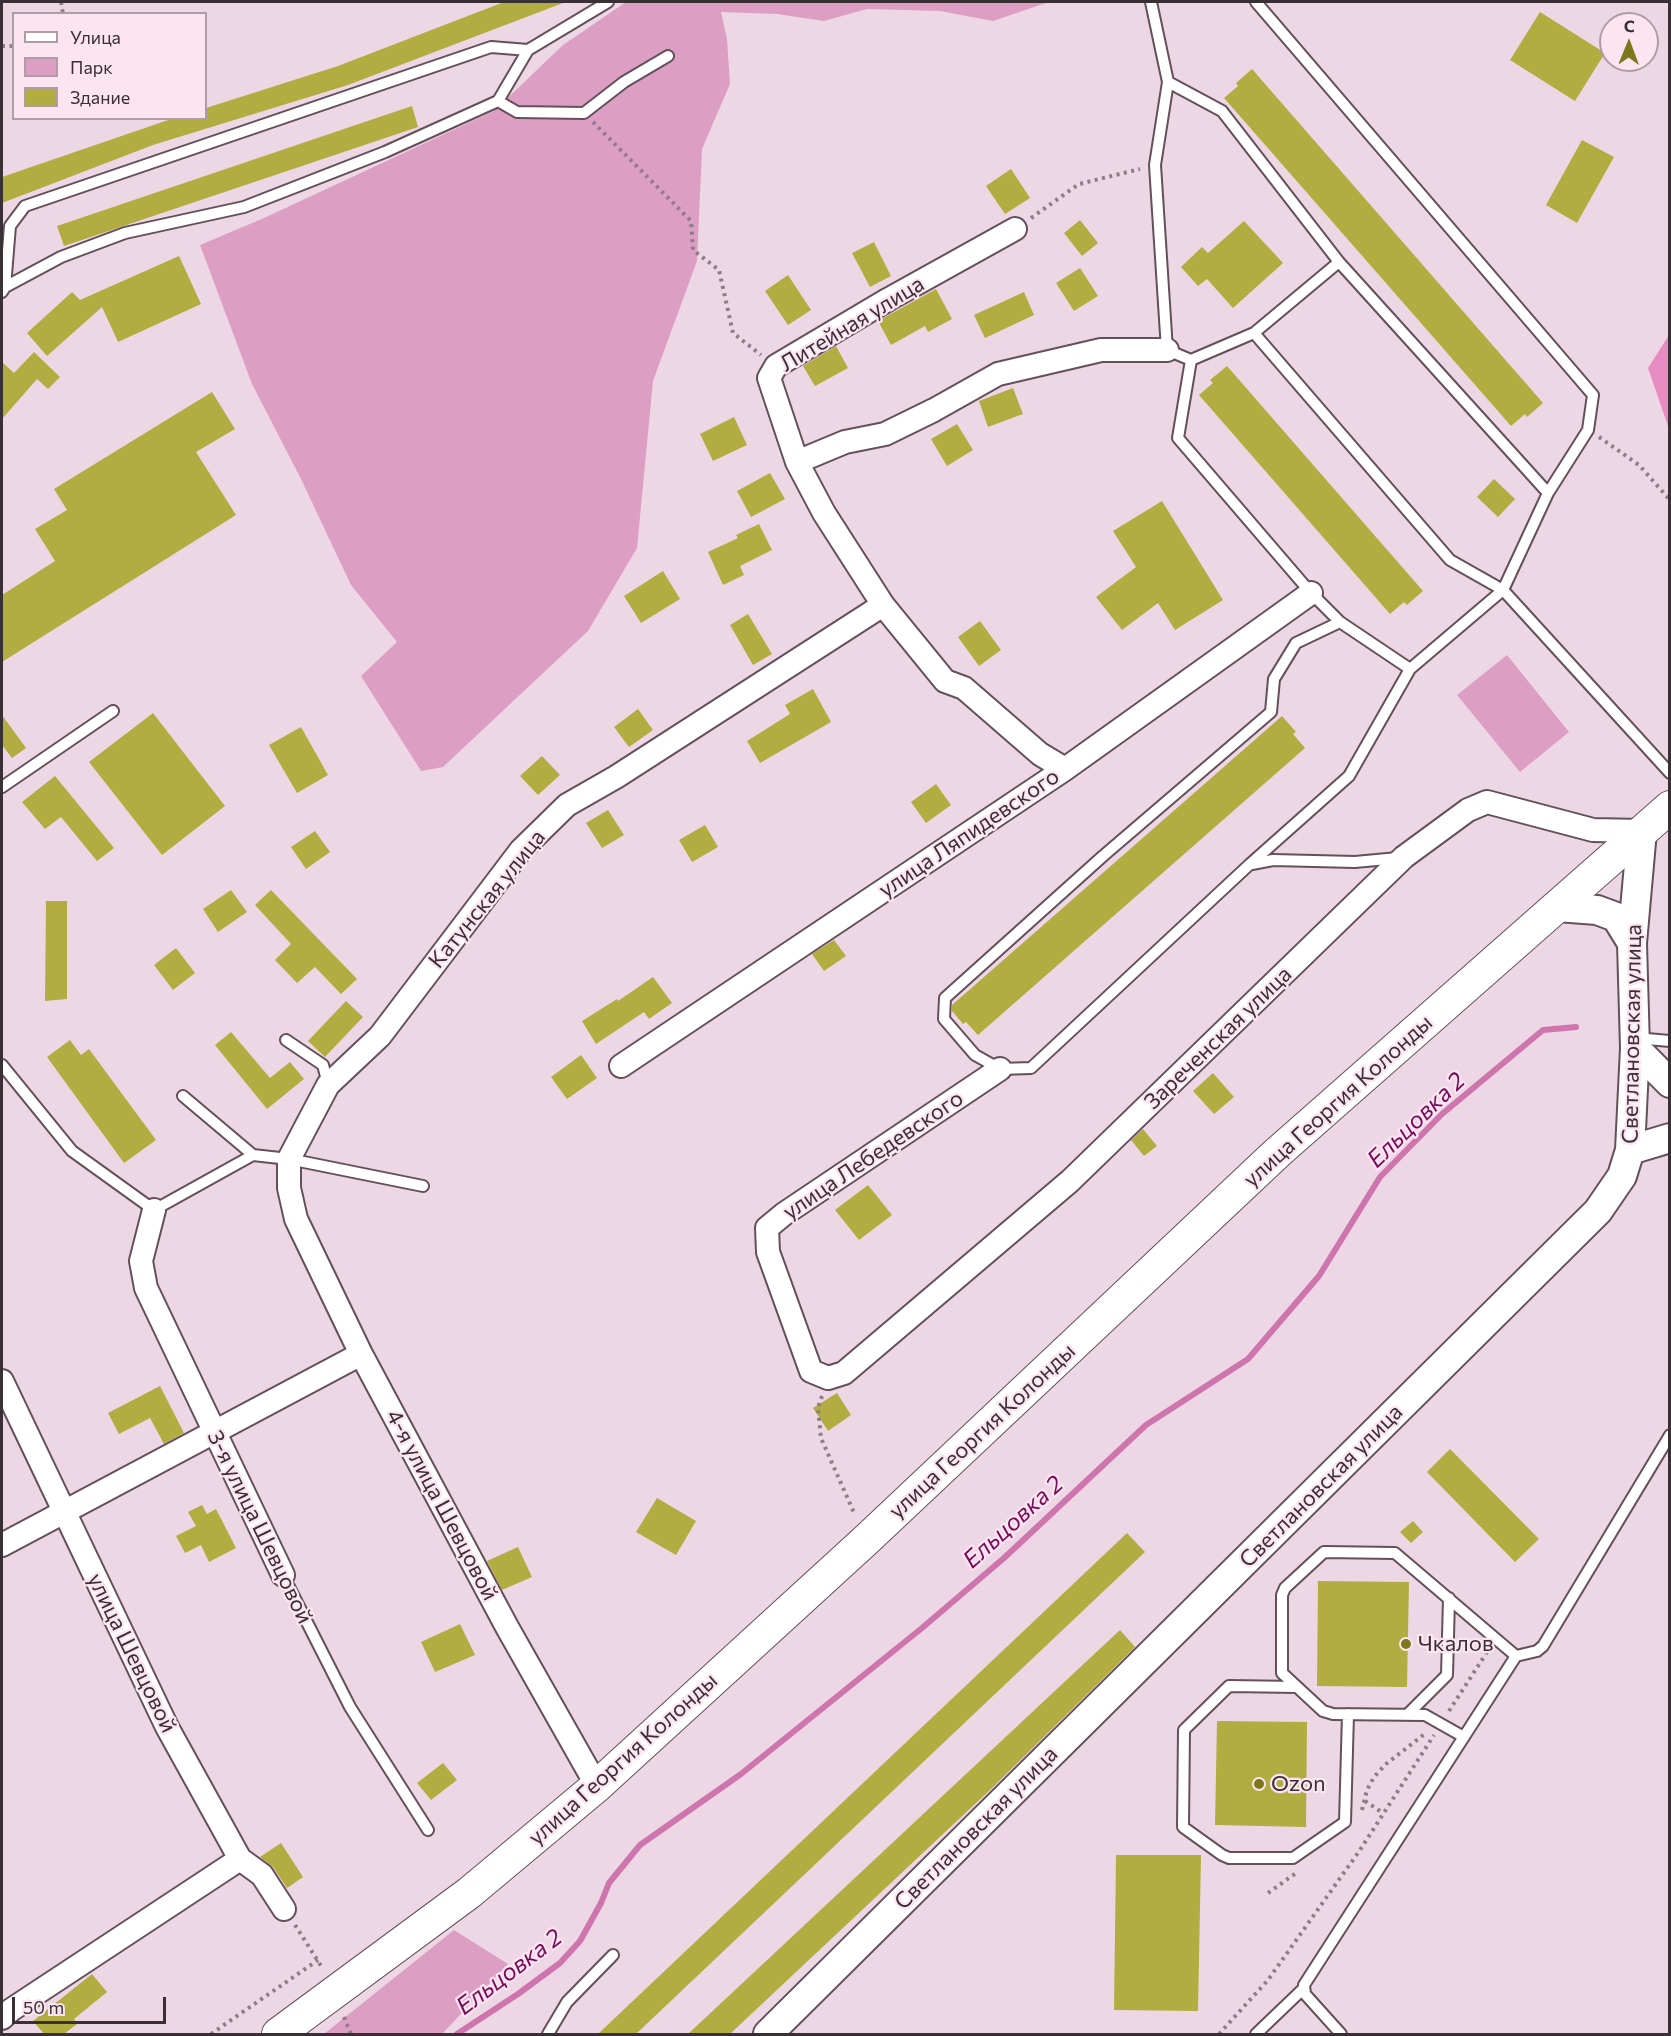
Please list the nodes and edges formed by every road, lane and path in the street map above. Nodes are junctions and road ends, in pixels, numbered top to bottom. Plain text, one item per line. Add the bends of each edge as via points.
1 (608, 2) edge
2 (1151, 2) edge
3 (1257, 2) edge
4 (528, 50) junction
5 (668, 56) dead end
6 (1168, 82) junction
7 (498, 101) junction
8 (584, 113) junction
9 (1155, 165) junction
10 (1015, 229) joint
11 (1339, 262) junction
12 (3, 289) edge
13 (1254, 333) junction
14 (1167, 350) junction
15 (1191, 360) junction
16 (776, 366) junction
17 (1588, 430) junction
18 (798, 462) junction
19 (1548, 493) junction
20 (1670, 500) edge
21 (1503, 590) junction
22 (1311, 593) junction
23 (883, 605) junction
24 (1340, 622) junction
25 (1410, 669) junction
26 (113, 711) dead end
27 (1065, 768) junction
28 (1670, 773) edge
29 (2, 787) edge
30 (1670, 807) edge
31 (1642, 831) junction
32 (1404, 858) junction
33 (1249, 865) junction
34 (1557, 907) junction
35 (1632, 943) junction
36 (286, 1040) dead end
37 (1670, 1041) edge
38 (1635, 1043) junction
39 (2, 1065) edge
40 (621, 1066) dead end
41 (1000, 1069) junction
42 (1670, 1083) edge
43 (328, 1084) junction
44 (183, 1096) dead end
45 (1670, 1138) edge
46 (1630, 1150) junction
47 (253, 1155) junction
48 (289, 1159) junction
49 (423, 1186) dead end
50 (154, 1210) junction
51 (296, 1219) joint
52 (361, 1354) junction
53 (828, 1378) junction
54 (2, 1381) edge
55 (214, 1433) junction
56 (1670, 1435) edge
57 (63, 1512) junction
58 (865, 1540) junction
59 (2, 1545) edge
60 (283, 1575) joint
61 (1449, 1598) junction
62 (1496, 1639) junction
63 (1516, 1656) junction
64 (1297, 1687) junction
65 (1348, 1714) junction
66 (1407, 1715) junction
67 (1441, 1724) junction
68 (1464, 1737) junction
69 (597, 1786) junction
70 (1347, 1788) junction
71 (1383, 1813) junction
72 (428, 1830) dead end
73 (240, 1858) junction
74 (284, 1910) dead end
75 (613, 1955) dead end
76 (318, 1960) dead end
77 (1303, 1989) junction
78 (5, 2008) edge
79 (211, 2034) edge
80 (278, 2034) edge
81 (548, 2034) edge
82 (768, 2034) edge
83 (1219, 2034) edge
84 (1256, 2034) edge
85 (1341, 2034) edge

1 - 4 lane
2 - 6 lane
3 - 17 lane via 1593,395
4 - 7 lane
4 - 12 lane via 491,47 25,206 10,226
5 - 8 lane via 624,82
6 - 9 lane
6 - 11 lane via 1222,111
7 - 8 lane via 517,112
7 - 12 lane via 385,152 244,207 125,233 61,257
8 - 16 path via 691,221 693,250 720,270 733,333
9 - 10 path via 1079,184
9 - 14 lane
10 - 16 street, Литейная улица
11 - 13 lane
11 - 19 lane
13 - 15 lane
13 - 21 lane via 1450,560
14 - 15 lane
14 - 18 street via 1101,350 998,374 885,434 845,442
15 - 22 lane via 1178,438
16 - 18 street, Литейная улица via 769,378
17 - 19 lane
17 - 20 path via 1639,465
18 - 23 street, Литейная улица via 824,513
19 - 21 lane
21 - 25 lane
21 - 28 lane
22 - 24 lane
22 - 27 street, улица Ляпидевского
23 - 27 street, Литейная улица via 945,681 964,688 1040,754
23 - 43 street, Катунская улица via 567,805 521,850 380,1036
24 - 25 lane
24 - 41 lane via 1296,644 1274,680 1271,712 945,999 944,1019 975,1055
25 - 33 lane via 1349,776
26 - 29 lane
27 - 40 street, улица Ляпидевского
30 - 31 main road, улица Георгия Колонды
31 - 32 street, Зареченская улица via 1593,830 1487,802 1468,810
31 - 34 main road, улица Георгия Колонды
31 - 35 street, Светлановская улица
32 - 33 lane via 1355,862 1273,860
32 - 53 street, Зареченская улица via 1070,1181 844,1373
33 - 41 lane via 1031,1068
34 - 35 street via 1597,910 1616,917
34 - 58 main road, улица Георгия Колонды via 1277,1153
35 - 38 street, Светлановская улица
36 - 43 lane via 323,1065
37 - 38 lane
38 - 42 street
38 - 46 street, Светлановская улица
39 - 50 lane via 72,1151
41 - 53 street, улица Лебедевского via 767,1228 768,1252 811,1371
43 - 48 street, Катунская улица
44 - 47 lane
45 - 46 street
46 - 82 street, Светлановская улица via 1622,1176 1598,1211
47 - 48 lane
47 - 50 lane
48 - 49 lane
48 - 51 street, Катунская улица via 289,1188
50 - 55 street, 3-я улица Шевцовой via 141,1261 146,1288
51 - 52 street, 4-я улица Шевцовой
52 - 55 street
52 - 69 street, 4-я улица Шевцовой
53 - 58 path via 818,1408 821,1438
54 - 57 street, улица Шевцовой
55 - 57 street
55 - 60 street, 3-я улица Шевцовой
56 - 63 lane via 1543,1646
57 - 59 street
57 - 73 street, улица Шевцовой via 167,1727
58 - 69 main road, улица Георгия Колонды
60 - 72 lane, 3-я улица Шевцовой via 350,1707
61 - 62 lane
61 - 64 lane via 1395,1552 1321,1553 1282,1594 1281,1671
61 - 66 lane via 1447,1675
62 - 63 lane
62 - 67 path
63 - 68 lane
64 - 65 lane via 1323,1711
64 - 70 lane via 1229,1686 1186,1727 1183,1827 1225,1857 1293,1858 1345,1821
65 - 66 lane
65 - 70 lane
66 - 67 lane via 1425,1715
67 - 68 lane
67 - 71 path
68 - 77 lane
69 - 80 main road, улица Георгия Колонды via 469,1893
70 - 71 path
71 - 83 path via 1268,1980
73 - 74 street, улица Шевцовой via 261,1875
73 - 78 street
75 - 81 lane via 567,2002
76 - 79 path
77 - 84 lane
77 - 85 lane

